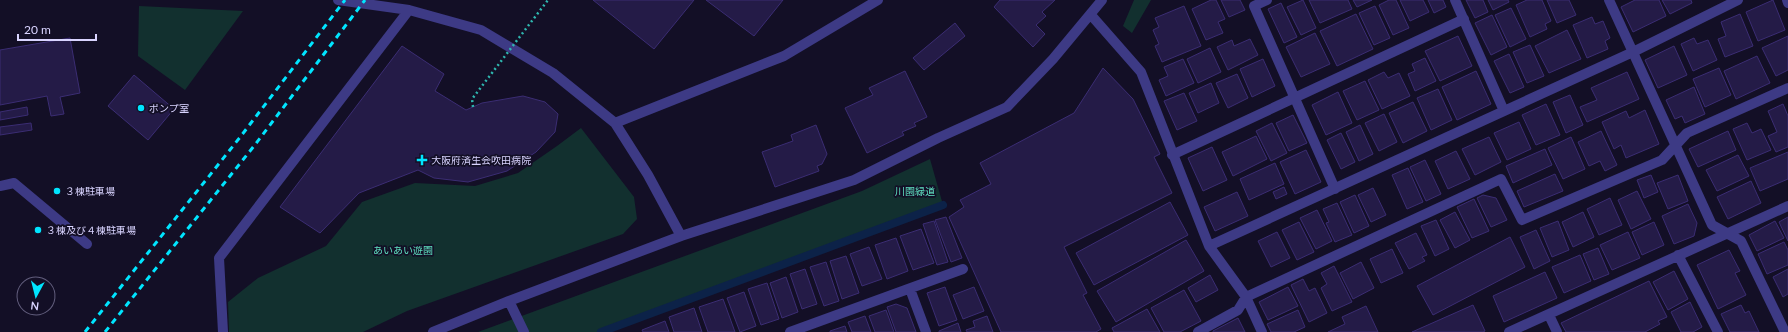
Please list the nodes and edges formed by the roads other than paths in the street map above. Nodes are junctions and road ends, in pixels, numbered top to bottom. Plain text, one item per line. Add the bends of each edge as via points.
1 (338, 0) edge
2 (878, 0) edge
3 (1102, 0) edge
4 (1267, 0) edge
5 (1455, 0) edge
6 (1609, 0) edge
7 (1738, 0) edge
8 (1787, 0) edge
9 (1788, 3) edge
10 (409, 10) junction
11 (1091, 15) junction
12 (1464, 19) junction
13 (1633, 52) junction
14 (1788, 88) edge
15 (1295, 97) junction
16 (1504, 111) junction
17 (615, 123) junction
18 (1675, 146) junction
19 (1172, 154) junction
20 (0, 186) edge
21 (1335, 188) junction
22 (1788, 206) edge
23 (1727, 232) junction
24 (682, 236) junction
25 (88, 244) dead end
26 (1209, 246) junction
27 (1678, 255) junction
28 (963, 269) dead end
29 (910, 289) junction
30 (1246, 297) junction
31 (509, 301) junction
32 (1549, 315) junction
33 (223, 332) edge
34 (433, 332) edge
35 (524, 332) edge
36 (790, 332) edge
37 (926, 332) edge
38 (1198, 332) edge
39 (1262, 332) edge
40 (1509, 332) edge
41 (1557, 332) edge
42 (1718, 332) edge
43 (1785, 332) edge

1 - 10 street
2 - 17 street via 784,56
3 - 11 street
4 - 15 street via 1254,6
5 - 12 street
6 - 13 street
7 - 13 street
8 - 9 street
10 - 17 street via 481,30 553,72
10 - 33 street via 219,258
11 - 19 street via 1140,72
11 - 24 street via 1007,107 854,180
12 - 15 street
12 - 16 street
13 - 16 street
13 - 18 street
14 - 18 street via 1687,133
15 - 19 street
15 - 21 street
16 - 21 street
17 - 24 street
18 - 23 street via 1712,225
18 - 30 street via 1662,160 1522,220 1501,179
19 - 26 street
20 - 25 street via 14,183
21 - 26 street
22 - 23 street
23 - 27 street
23 - 43 street via 1741,241
24 - 31 street
26 - 30 street
27 - 32 street
27 - 42 street
28 - 29 street
29 - 36 street
29 - 37 street
30 - 38 street via 1238,310
30 - 39 street
31 - 34 street
31 - 35 street
32 - 40 street
32 - 41 street

